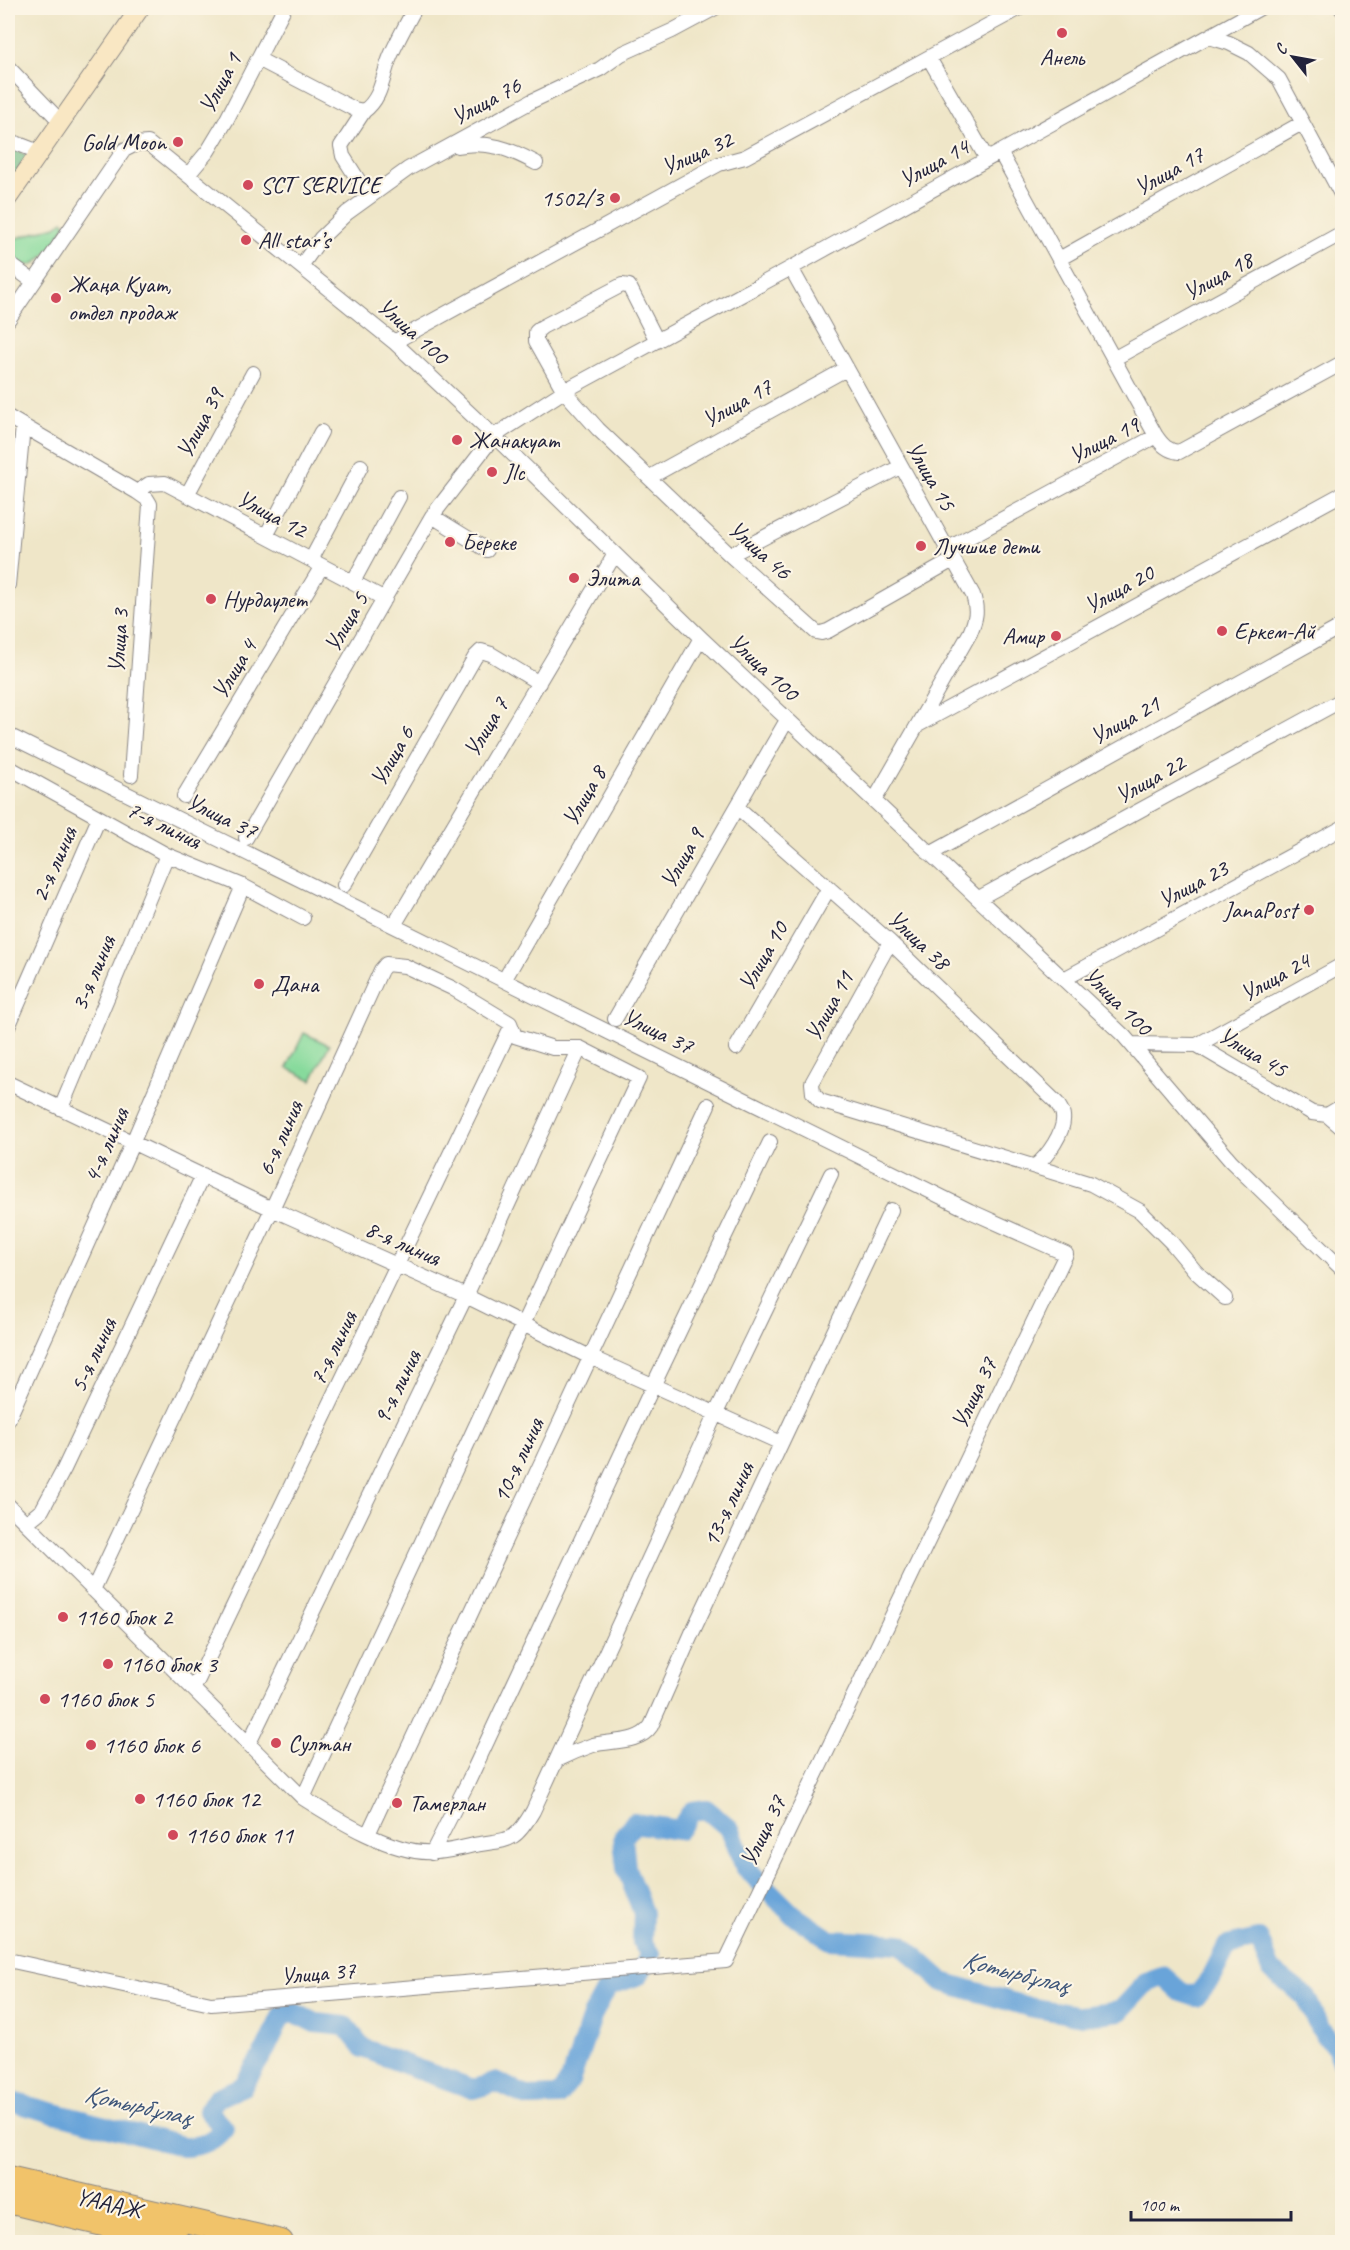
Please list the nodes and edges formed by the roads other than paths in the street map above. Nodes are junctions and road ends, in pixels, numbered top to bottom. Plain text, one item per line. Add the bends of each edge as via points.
1 (140, 8) edge
2 (284, 8) edge
3 (415, 8) edge
4 (715, 8) edge
5 (1020, 8) edge
6 (1260, 8) edge
7 (998, 13) edge
8 (1209, 37) junction
9 (929, 58) junction
10 (258, 60) junction
11 (8, 68) edge
12 (364, 111) junction
13 (60, 121) junction
14 (1302, 123) junction
15 (8, 140) edge
16 (443, 150) junction
17 (39, 152) junction
18 (1000, 152) junction
19 (987, 159) junction
20 (536, 162) dead end
21 (188, 175) junction
22 (1342, 196) edge
23 (369, 197) junction
24 (8, 198) edge
25 (1342, 233) edge
26 (1059, 259) junction
27 (8, 263) edge
28 (302, 266) junction
29 (792, 268) junction
30 (34, 282) junction
31 (8, 320) edge
32 (657, 341) junction
33 (393, 342) junction
34 (1115, 358) junction
35 (1342, 363) edge
36 (846, 369) junction
37 (253, 373) dead end
38 (564, 391) junction
39 (8, 417) edge
40 (23, 426) junction
41 (321, 432) dead end
42 (494, 436) junction
43 (1156, 436) junction
44 (362, 466) dead end
45 (900, 467) junction
46 (650, 477) junction
47 (137, 492) junction
48 (1342, 494) edge
49 (187, 495) junction
50 (399, 497) dead end
51 (432, 516) junction
52 (266, 536) junction
53 (487, 550) dead end
54 (615, 554) junction
55 (950, 554) junction
56 (730, 555) junction
57 (316, 563) junction
58 (353, 582) junction
59 (8, 585) edge
60 (385, 599) junction
61 (1342, 626) edge
62 (701, 638) junction
63 (539, 683) junction
64 (1342, 700) edge
65 (788, 720) junction
66 (918, 725) junction
67 (8, 735) edge
68 (8, 767) edge
69 (131, 775) dead end
70 (184, 796) dead end
71 (874, 801) junction
72 (737, 807) junction
73 (99, 818) junction
74 (1342, 828) edge
75 (246, 838) dead end
76 (930, 854) junction
77 (168, 855) junction
78 (344, 885) dead end
79 (243, 886) junction
80 (829, 888) junction
81 (979, 898) junction
82 (303, 918) dead end
83 (396, 922) dead end
84 (890, 942) junction
85 (1342, 965) edge
86 (506, 976) dead end
87 (1064, 979) junction
88 (615, 1019) dead end
89 (8, 1027) edge
90 (512, 1027) junction
91 (1131, 1044) junction
92 (1197, 1044) junction
93 (580, 1048) junction
94 (736, 1048) dead end
95 (8, 1083) edge
96 (708, 1105) dead end
97 (1342, 1106) edge
98 (61, 1108) junction
99 (1327, 1114) junction
100 (1342, 1128) edge
101 (770, 1142) dead end
102 (132, 1144) junction
103 (1035, 1166) junction
104 (831, 1174) dead end
105 (203, 1175) junction
106 (272, 1209) junction
107 (891, 1210) dead end
108 (397, 1265) junction
109 (1342, 1269) edge
110 (466, 1296) junction
111 (1225, 1298) dead end
112 (523, 1324) junction
113 (590, 1357) junction
114 (653, 1386) junction
115 (716, 1413) junction
116 (8, 1420) edge
117 (781, 1443) junction
118 (8, 1505) edge
119 (26, 1523) junction
120 (93, 1590) junction
121 (194, 1688) junction
122 (249, 1743) junction
123 (557, 1760) junction
124 (303, 1798) junction
125 (368, 1834) junction
126 (432, 1853) junction
127 (8, 1960) edge
128 (8, 2179) edge
129 (8, 2201) edge
130 (178, 2242) edge
131 (281, 2242) edge

1 - 13 main road
2 - 10 street, Улица 1
3 - 12 street via 391,55 381,90
4 - 16 street, Улица 76
5 - 7 street, Улица 32
6 - 8 street, Улица 14
7 - 9 street, Улица 32
8 - 14 street via 1249,53 1279,79
8 - 18 street, Улица 14
9 - 19 street
9 - 33 street, Улица 32 via 745,157 699,174
10 - 12 street via 354,110
10 - 21 street, Улица 1 via 208,151
11 - 13 street
12 - 23 street via 341,146 343,156
13 - 17 main road
14 - 22 street
14 - 26 street, Улица 17
15 - 17 street
16 - 20 street via 471,144 499,146
16 - 23 street, Улица 76
17 - 24 main road
18 - 19 street, Улица 14
18 - 26 street
19 - 29 street, Улица 14
21 - 28 street, Улица 100
21 - 30 street, Улица 100 via 148,143 124,150
23 - 28 street, Улица 76 via 321,238
25 - 34 street, Улица 18
26 - 34 street
27 - 30 street
28 - 33 street, Улица 100
29 - 32 street, Улица 14
29 - 36 street, Улица 15
30 - 31 street
32 - 38 street, Улица 14
32 - 38 street, Улица 46 via 628,286 622,285 542,327 536,341
33 - 42 street, Улица 100
34 - 43 street
35 - 43 street, Улица 19 via 1179,452 1165,447
36 - 45 street, Улица 15
36 - 46 street, Улица 17
37 - 49 street, Улица 39
38 - 42 street, Улица 14
38 - 46 street, Улица 46
39 - 40 street
40 - 47 street
40 - 59 street
41 - 52 street
42 - 51 street, Улица 5
42 - 54 street, Улица 100
43 - 55 street, Улица 19
44 - 57 street, Улица 4
45 - 55 street, Улица 15
45 - 56 street
46 - 56 street, Улица 46
47 - 49 street, Улица 12 via 160,482
47 - 69 street, Улица 3 via 147,499 151,510
48 - 66 street, Улица 20
49 - 52 street, Улица 12
50 - 58 street
51 - 53 street
51 - 60 street, Улица 5
52 - 57 street, Улица 12
54 - 62 street, Улица 100
54 - 63 street, Улица 7
55 - 56 street, Улица 46 via 821,633
55 - 66 street, Улица 15 via 977,608 976,619
57 - 58 street, Улица 12
57 - 70 street, Улица 4
58 - 60 street, Улица 12
60 - 75 street, Улица 5
61 - 76 street, Улица 21
62 - 65 street, Улица 100
62 - 86 street, Улица 8
63 - 78 street, Улица 6 via 491,654 481,651 475,657
63 - 83 street, Улица 7
64 - 81 street, Улица 22
65 - 71 street, Улица 100
65 - 72 street, Улица 9
66 - 71 street, Улица 15
67 - 127 street, Улица 37 via 970,1211 1066,1254 726,1961 211,2004
68 - 73 street, 7-я линия
71 - 76 street, Улица 100
72 - 80 street, Улица 38
72 - 88 street, Улица 9
73 - 77 street, 7-я линия
73 - 89 street, 2-я линия
74 - 87 street, Улица 23
76 - 81 street, Улица 100
77 - 79 street, 7-я линия
77 - 98 street, 3-я линия
79 - 82 street, 7-я линия
79 - 102 street, 4-я линия
80 - 84 street, Улица 38
80 - 94 street, Улица 10
81 - 87 street, Улица 100
84 - 103 street, Улица 38 via 1057,1103 1063,1113 1062,1129
84 - 103 street, Улица 11 via 813,1083 813,1093 820,1101
85 - 92 street, Улица 24
87 - 91 street, Улица 100
90 - 93 street, 6-я линия via 515,1036 532,1043
90 - 106 street, 6-я линия via 452,988 405,966 386,964
90 - 108 street, 7-я линия
91 - 92 street, Улица 45
91 - 109 street, Улица 100 via 1231,1161
92 - 99 street, Улица 45 via 1312,1113
93 - 110 street, 9-я линия
93 - 112 street, 6-я линия via 639,1078
95 - 98 street, 8-я линия
96 - 113 street, 10-я линия
97 - 99 street
98 - 102 street, 8-я линия
99 - 100 street, Улица 45
101 - 114 street
102 - 105 street, 8-я линия
102 - 116 street, 4-я линия
103 - 111 street via 1091,1184 1140,1211
104 - 115 street
105 - 106 street, 8-я линия
105 - 119 street, 5-я линия via 63,1469 42,1510
106 - 108 street, 8-я линия
106 - 120 street, 6-я линия
107 - 117 street, 13-я линия
108 - 110 street, 8-я линия
108 - 121 street, 7-я линия
110 - 112 street, 8-я линия
110 - 122 street, 9-я линия
112 - 113 street, 8-я линия
112 - 124 street
113 - 114 street, 8-я линия
113 - 125 street, 10-я линия
114 - 115 street, 8-я линия
114 - 126 street
115 - 117 street, 8-я линия
115 - 123 street
117 - 123 street, 13-я линия via 646,1733 595,1745
118 - 119 street
119 - 120 street
120 - 121 street
121 - 122 street
122 - 124 street
123 - 126 street via 523,1828 513,1838
124 - 125 street
125 - 126 street via 397,1848
128 - 131 highway, ҮАААЖ
129 - 130 highway, ҮАААЖ

